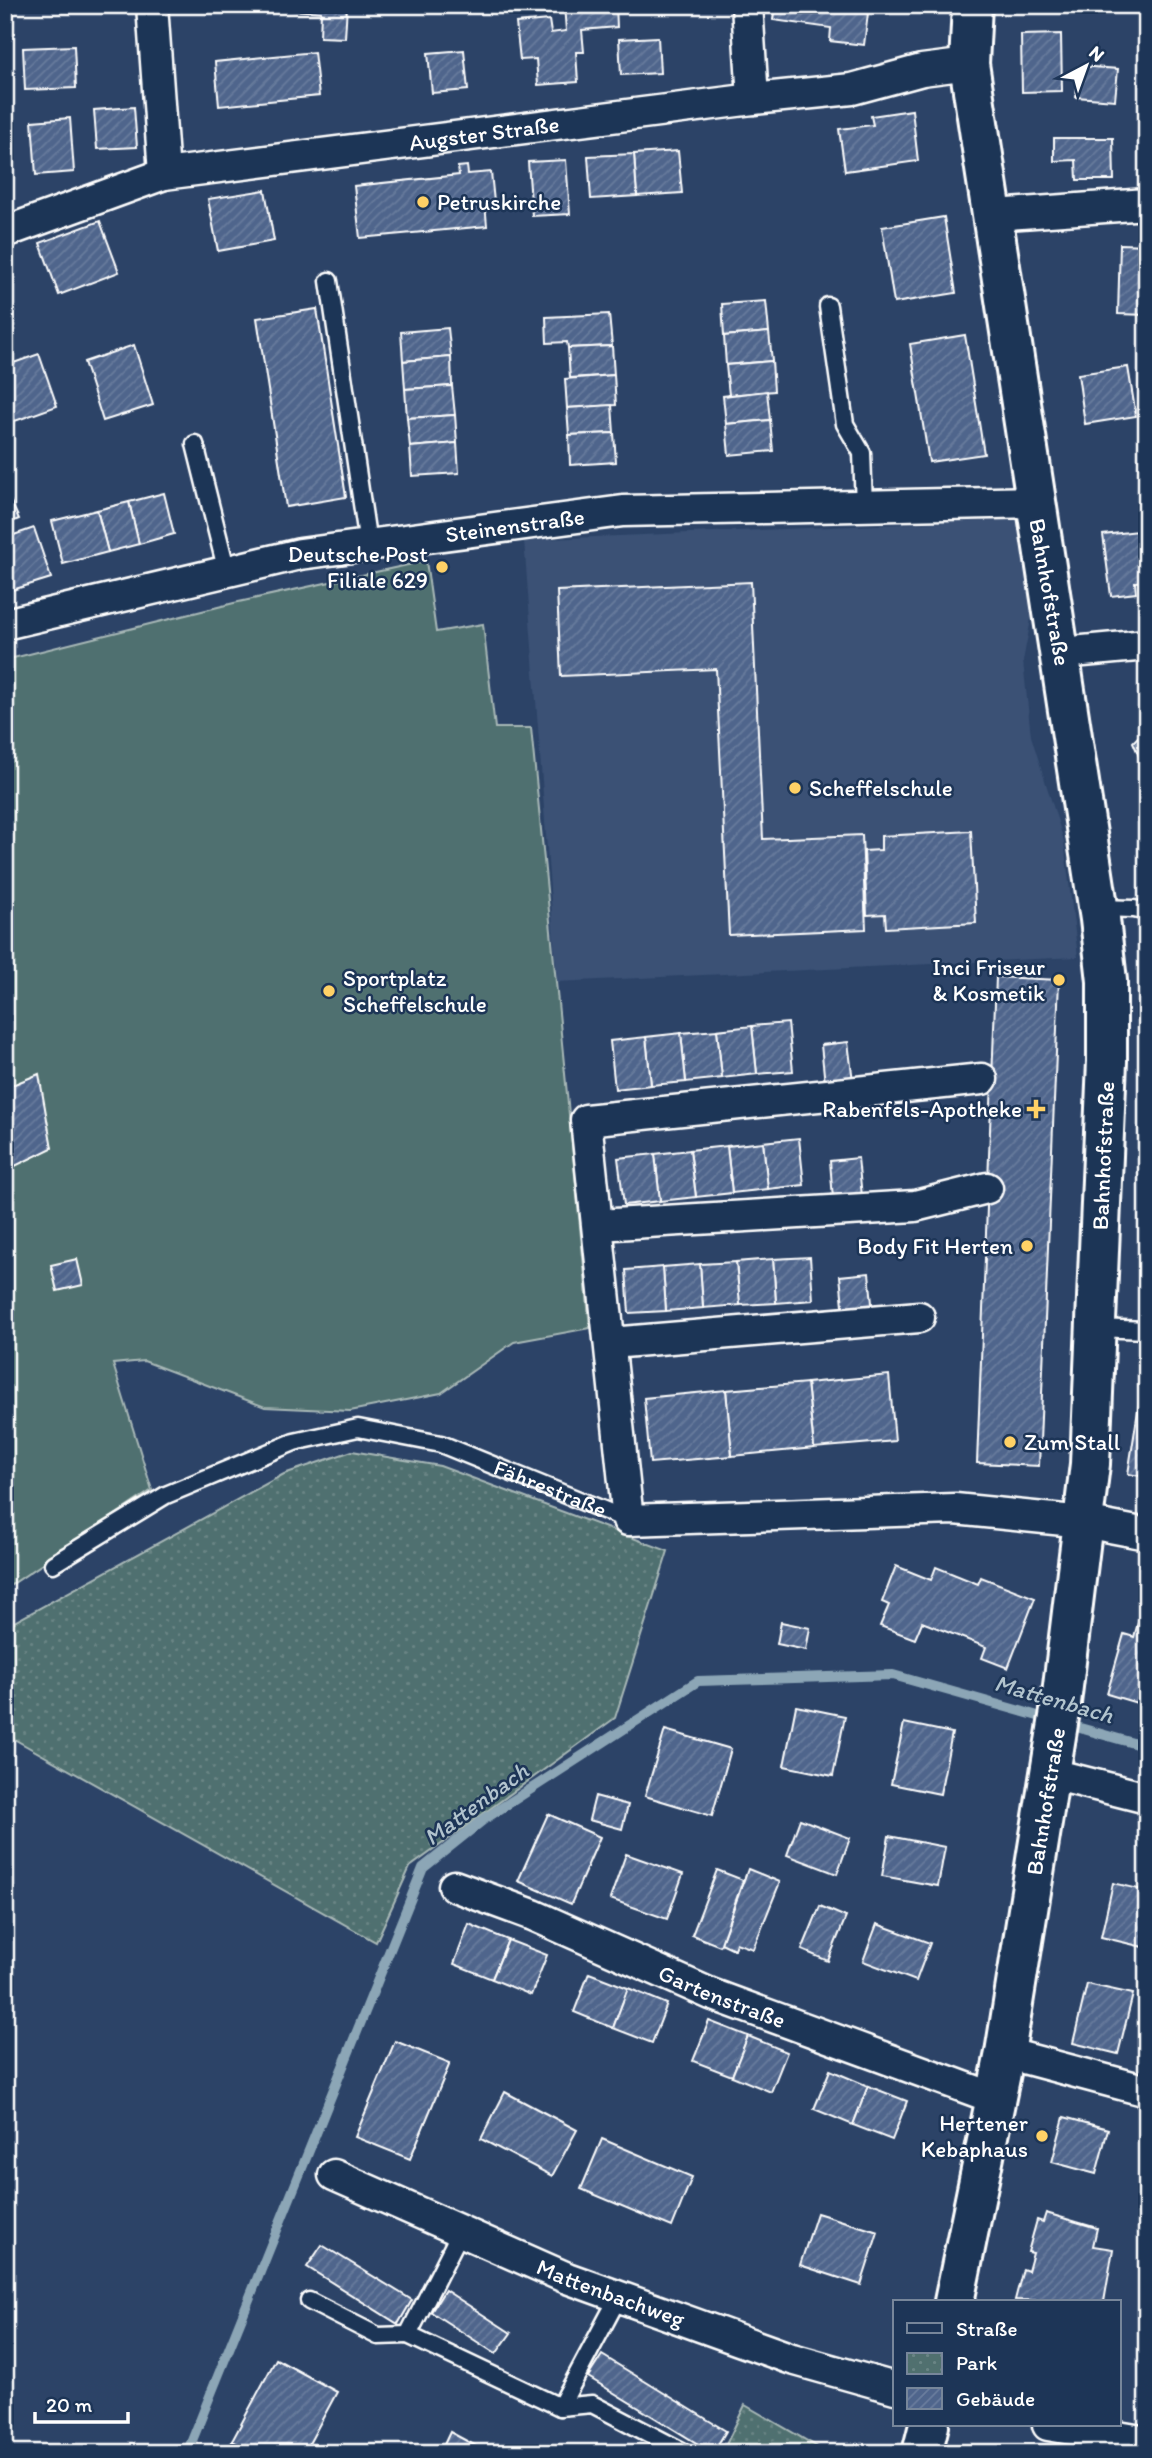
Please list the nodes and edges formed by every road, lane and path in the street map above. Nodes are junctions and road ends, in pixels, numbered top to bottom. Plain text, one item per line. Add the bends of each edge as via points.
1 (152, 5) edge
2 (747, 5) edge
3 (972, 5) edge
4 (969, 64) junction
5 (753, 99) junction
6 (164, 174) junction
7 (1147, 204) edge
8 (994, 215) junction
9 (5, 232) edge
10 (329, 281) dead end
11 (828, 306) dead end
12 (195, 444) dead end
13 (1034, 502) junction
14 (864, 506) junction
15 (368, 544) junction
16 (226, 572) junction
17 (5, 624) edge
18 (1147, 645) edge
19 (1062, 653) junction
20 (1098, 908) junction
21 (1147, 912) edge
22 (982, 1079) dead end
23 (987, 1188) dead end
24 (598, 1225) junction
25 (919, 1317) dead end
26 (1096, 1328) junction
27 (1147, 1330) edge
28 (611, 1343) junction
29 (628, 1520) junction
30 (1084, 1522) junction
31 (1147, 1534) edge
32 (53, 1564) dead end
33 (1050, 1761) junction
34 (1147, 1798) edge
35 (454, 1886) dead end
36 (1005, 2053) junction
37 (1147, 2091) edge
38 (994, 2098) junction
39 (334, 2175) dead end
40 (461, 2231) junction
41 (619, 2297) junction
42 (954, 2300) edge
43 (309, 2301) dead end
44 (408, 2334) junction
45 (893, 2387) edge
46 (561, 2407) junction
47 (929, 2426) edge
48 (1054, 2426) edge
49 (1147, 2442) edge
50 (687, 2453) edge
51 (922, 2453) edge

1 - 6 street
2 - 5 street
3 - 4 street, Bahnhofstraße
4 - 5 street, Augster Straße via 922,70 852,89
4 - 8 street, Bahnhofstraße
5 - 6 street, Augster Straße
6 - 9 street, Augster Straße
7 - 8 street
8 - 13 street, Bahnhofstraße
10 - 15 lane
11 - 14 lane via 845,424 862,453
12 - 16 lane
13 - 14 street, Steinenstraße
13 - 19 street, Bahnhofstraße
14 - 15 street, Steinenstraße via 622,512
15 - 16 street, Steinenstraße
16 - 17 street, Steinenstraße
18 - 19 street
19 - 20 street, Bahnhofstraße
20 - 21 lane
20 - 26 street, Bahnhofstraße via 1107,981 1107,1061
22 - 24 street via 586,1120
23 - 24 street via 915,1206
24 - 28 street
25 - 28 street
26 - 27 lane
26 - 30 street, Bahnhofstraße
28 - 29 street
29 - 30 street, Fährestraße via 955,1509
29 - 32 lane, Fährestraße via 441,1444 358,1428 294,1442 166,1495
30 - 31 street, Fährestraße
30 - 33 street, Bahnhofstraße
33 - 34 street
33 - 36 street, Bahnhofstraße
35 - 38 street, Gartenstraße via 533,1915 711,1994
36 - 37 street
36 - 38 street, Bahnhofstraße
38 - 42 street, Bahnhofstraße
39 - 40 street, Mattenbachweg
40 - 41 street, Mattenbachweg
40 - 44 lane
41 - 45 street, Mattenbachweg via 792,2359
41 - 46 lane
43 - 44 lane via 378,2336
44 - 46 lane
46 - 50 lane via 592,2404
47 - 51 street
48 - 49 street

